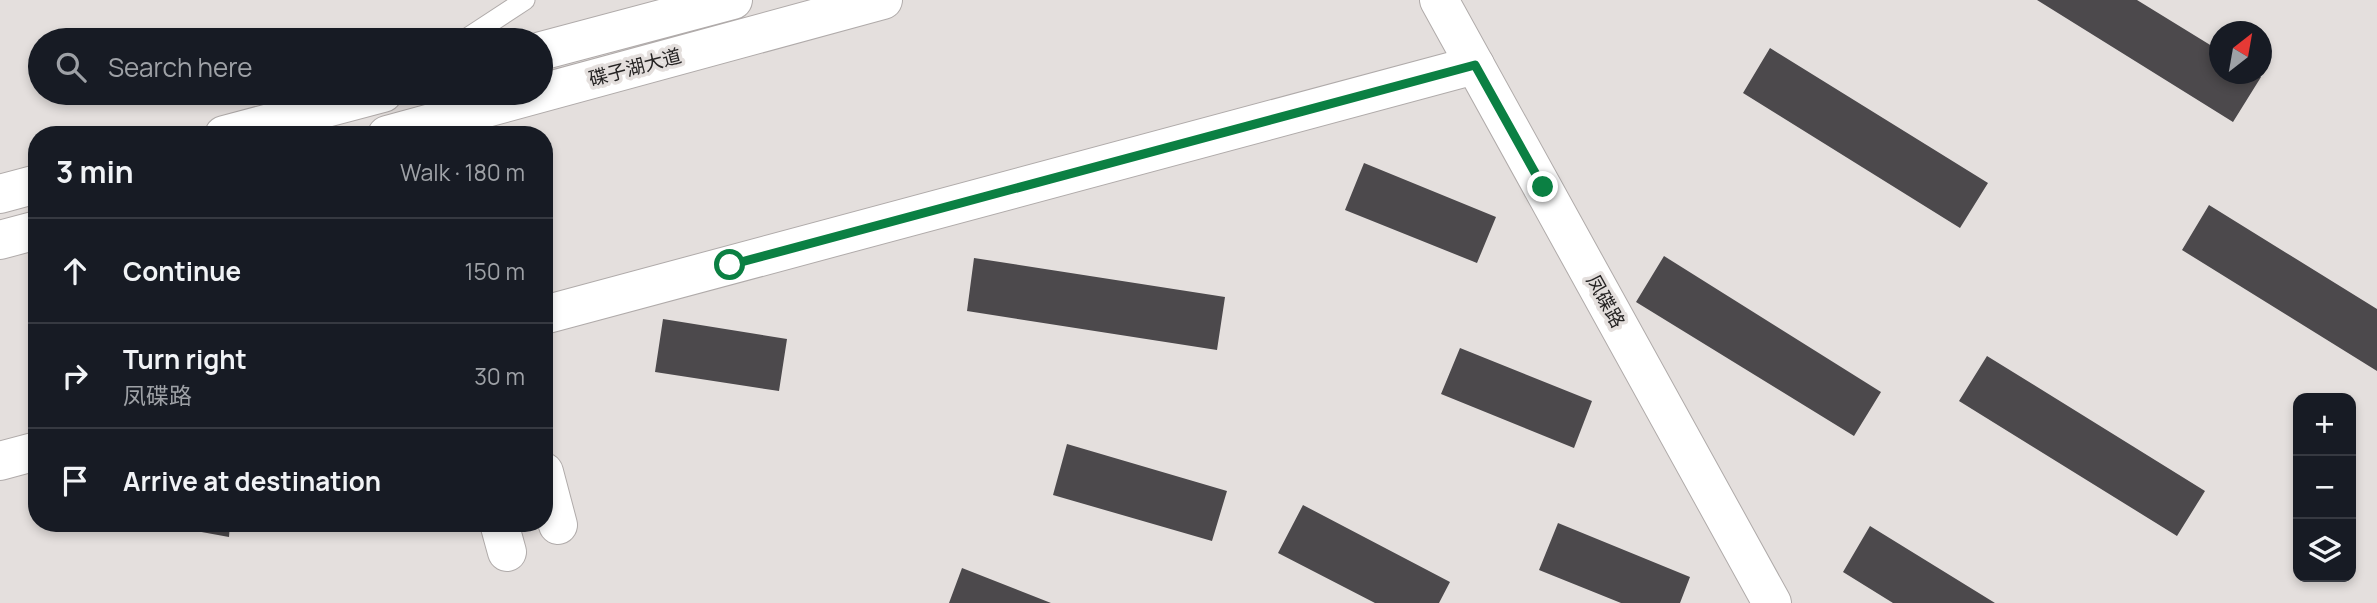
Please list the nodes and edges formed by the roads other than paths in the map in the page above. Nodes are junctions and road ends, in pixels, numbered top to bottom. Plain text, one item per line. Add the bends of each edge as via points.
1 (525, 0) edge
2 (733, 0) edge
3 (883, 0) edge
4 (1439, 0) edge
5 (482, 28) edge
6 (553, 48) edge
7 (1475, 65) junction
8 (553, 98) edge
9 (338, 105) edge
10 (528, 105) edge
11 (258, 126) edge
12 (457, 126) edge
13 (28, 186) edge
14 (0, 194) edge
15 (28, 232) edge
16 (0, 240) edge
17 (553, 312) edge
18 (28, 453) edge
19 (0, 461) edge
20 (553, 507) edge
21 (558, 526) dead end
22 (1772, 603) edge

1 - 5 lane
2 - 6 street, 碟子湖大道
3 - 8 street, 碟子湖大道
4 - 7 street, 凤碟路
7 - 17 street
7 - 22 street, 凤碟路
9 - 11 street
10 - 12 street, 碟子湖大道
13 - 14 street
15 - 16 street
18 - 19 street
20 - 21 street

